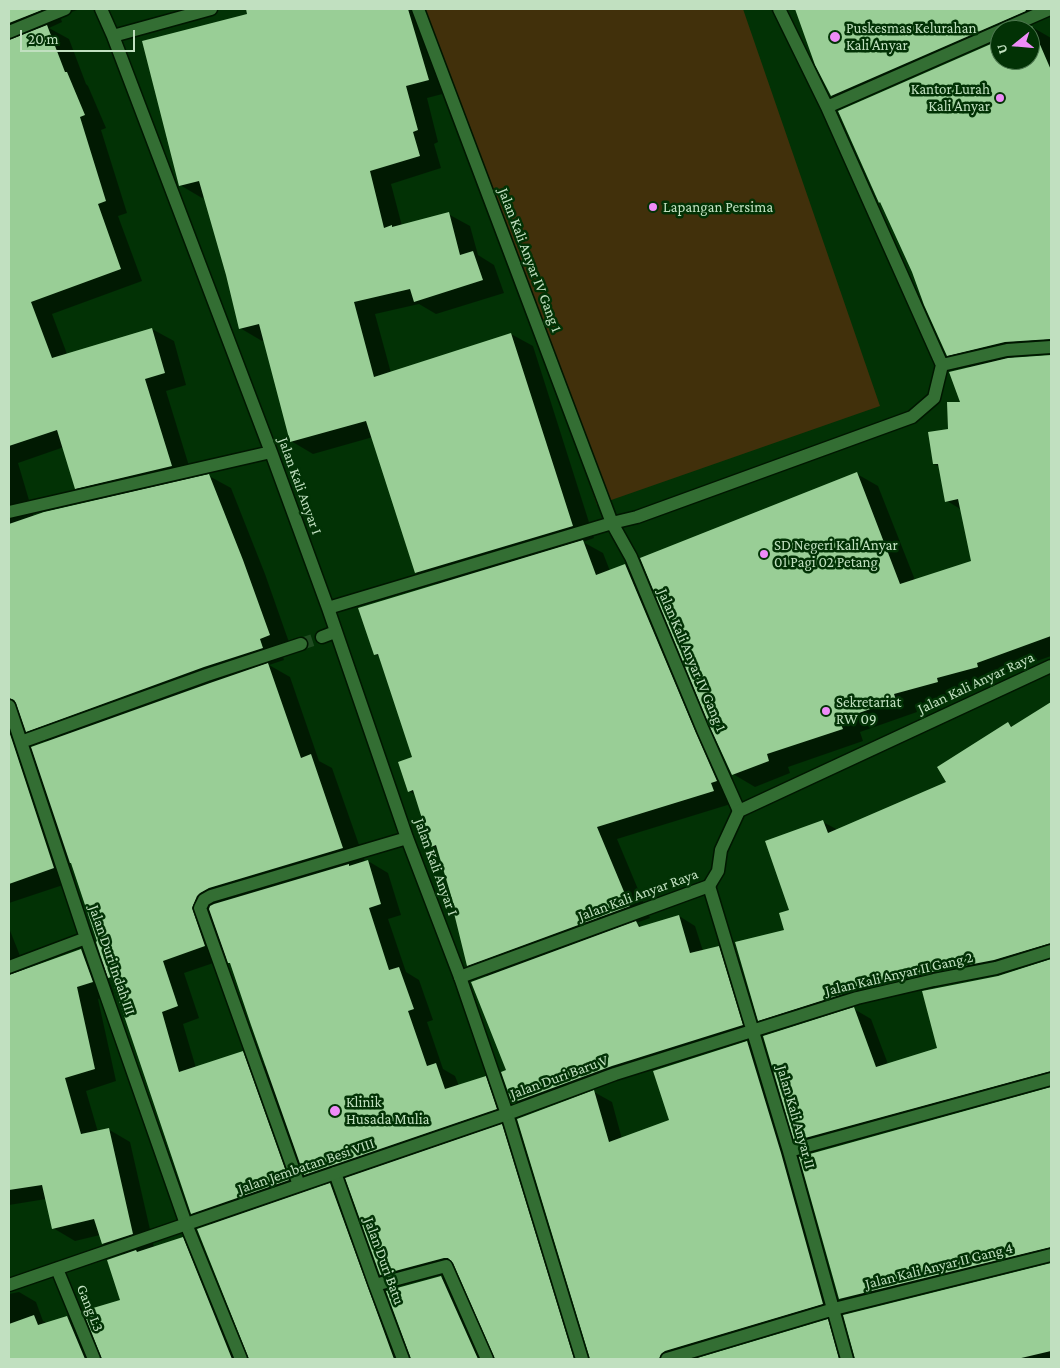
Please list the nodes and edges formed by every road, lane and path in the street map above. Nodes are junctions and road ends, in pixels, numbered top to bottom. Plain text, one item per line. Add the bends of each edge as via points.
1 (65, 9) edge
2 (101, 9) edge
3 (211, 9) edge
4 (418, 9) edge
5 (778, 9) edge
6 (1050, 9) edge
7 (1024, 20) edge
8 (9, 32) edge
9 (990, 35) edge
10 (113, 36) junction
11 (828, 107) junction
12 (1051, 347) edge
13 (942, 365) junction
14 (270, 452) junction
15 (9, 512) edge
16 (612, 524) junction
17 (328, 608) junction
18 (336, 632) junction
19 (322, 637) tunnel mouth
20 (301, 644) tunnel mouth
21 (1051, 666) edge
22 (9, 709) edge
23 (21, 742) junction
24 (739, 811) junction
25 (407, 838) junction
26 (710, 886) junction
27 (86, 938) junction
28 (1051, 950) edge
29 (9, 967) edge
30 (460, 978) junction
31 (754, 1030) junction
32 (1051, 1079) edge
33 (507, 1114) junction
34 (789, 1151) junction
35 (335, 1173) junction
36 (299, 1185) junction
37 (186, 1224) junction
38 (1051, 1255) edge
39 (57, 1268) junction
40 (375, 1285) junction
41 (9, 1286) edge
42 (834, 1309) junction
43 (94, 1359) edge
44 (241, 1359) edge
45 (403, 1359) edge
46 (487, 1359) edge
47 (582, 1359) edge
48 (667, 1359) edge
49 (847, 1359) edge

1 - 8 street
2 - 10 street, Jalan Kali Anyar I
3 - 10 street
4 - 16 street, Jalan Kali Anyar IV Gang 1
5 - 11 street
6 - 7 street
9 - 11 street
10 - 14 street, Jalan Kali Anyar I
11 - 13 street
12 - 13 street via 1007,350
13 - 16 street via 934,398 912,417
14 - 15 street
14 - 17 street, Jalan Kali Anyar I
16 - 17 street
16 - 24 street, Jalan Kali Anyar IV Gang 1 via 631,557
17 - 18 street, Jalan Kali Anyar I
18 - 19 street
18 - 25 street, Jalan Kali Anyar I
20 - 23 street
21 - 24 street, Jalan Kali Anyar Raya
22 - 23 street, Jalan Duri Indah III
23 - 27 street, Jalan Duri Indah III
24 - 26 street, Jalan Kali Anyar Raya via 721,850 718,871
25 - 30 street, Jalan Kali Anyar I
25 - 36 street via 211,896 200,908
26 - 30 street, Jalan Kali Anyar Raya
26 - 31 street, Jalan Kali Anyar II
27 - 29 street
27 - 37 street, Jalan Duri Indah III
28 - 31 street, Jalan Kali Anyar II Gang 2 via 996,968 857,998
30 - 33 street
31 - 33 street, Jalan Duri Baru V via 614,1074
31 - 34 street, Jalan Kali Anyar II
32 - 34 street
33 - 35 street, Jalan Jembatan Besi VIII
33 - 47 street, Jalan Duri Baru V
34 - 42 street, Jalan Kali Anyar II
35 - 36 street, Jalan Jembatan Besi VIII
35 - 40 street, Jalan Duri Batu
36 - 37 street, Jalan Jembatan Besi VIII
37 - 39 street, Jalan Jembatan Besi VIII
37 - 44 street, Jalan Duri Indah III
38 - 42 street, Jalan Kali Anyar II Gang 4
39 - 41 street, Jalan Jembatan Besi VIII
39 - 43 street, Gang L3
40 - 45 street, Jalan Duri Batu
40 - 46 street via 446,1266
42 - 48 street, Jalan Kali Anyar II Gang 4
42 - 49 street, Jalan Kali Anyar II

